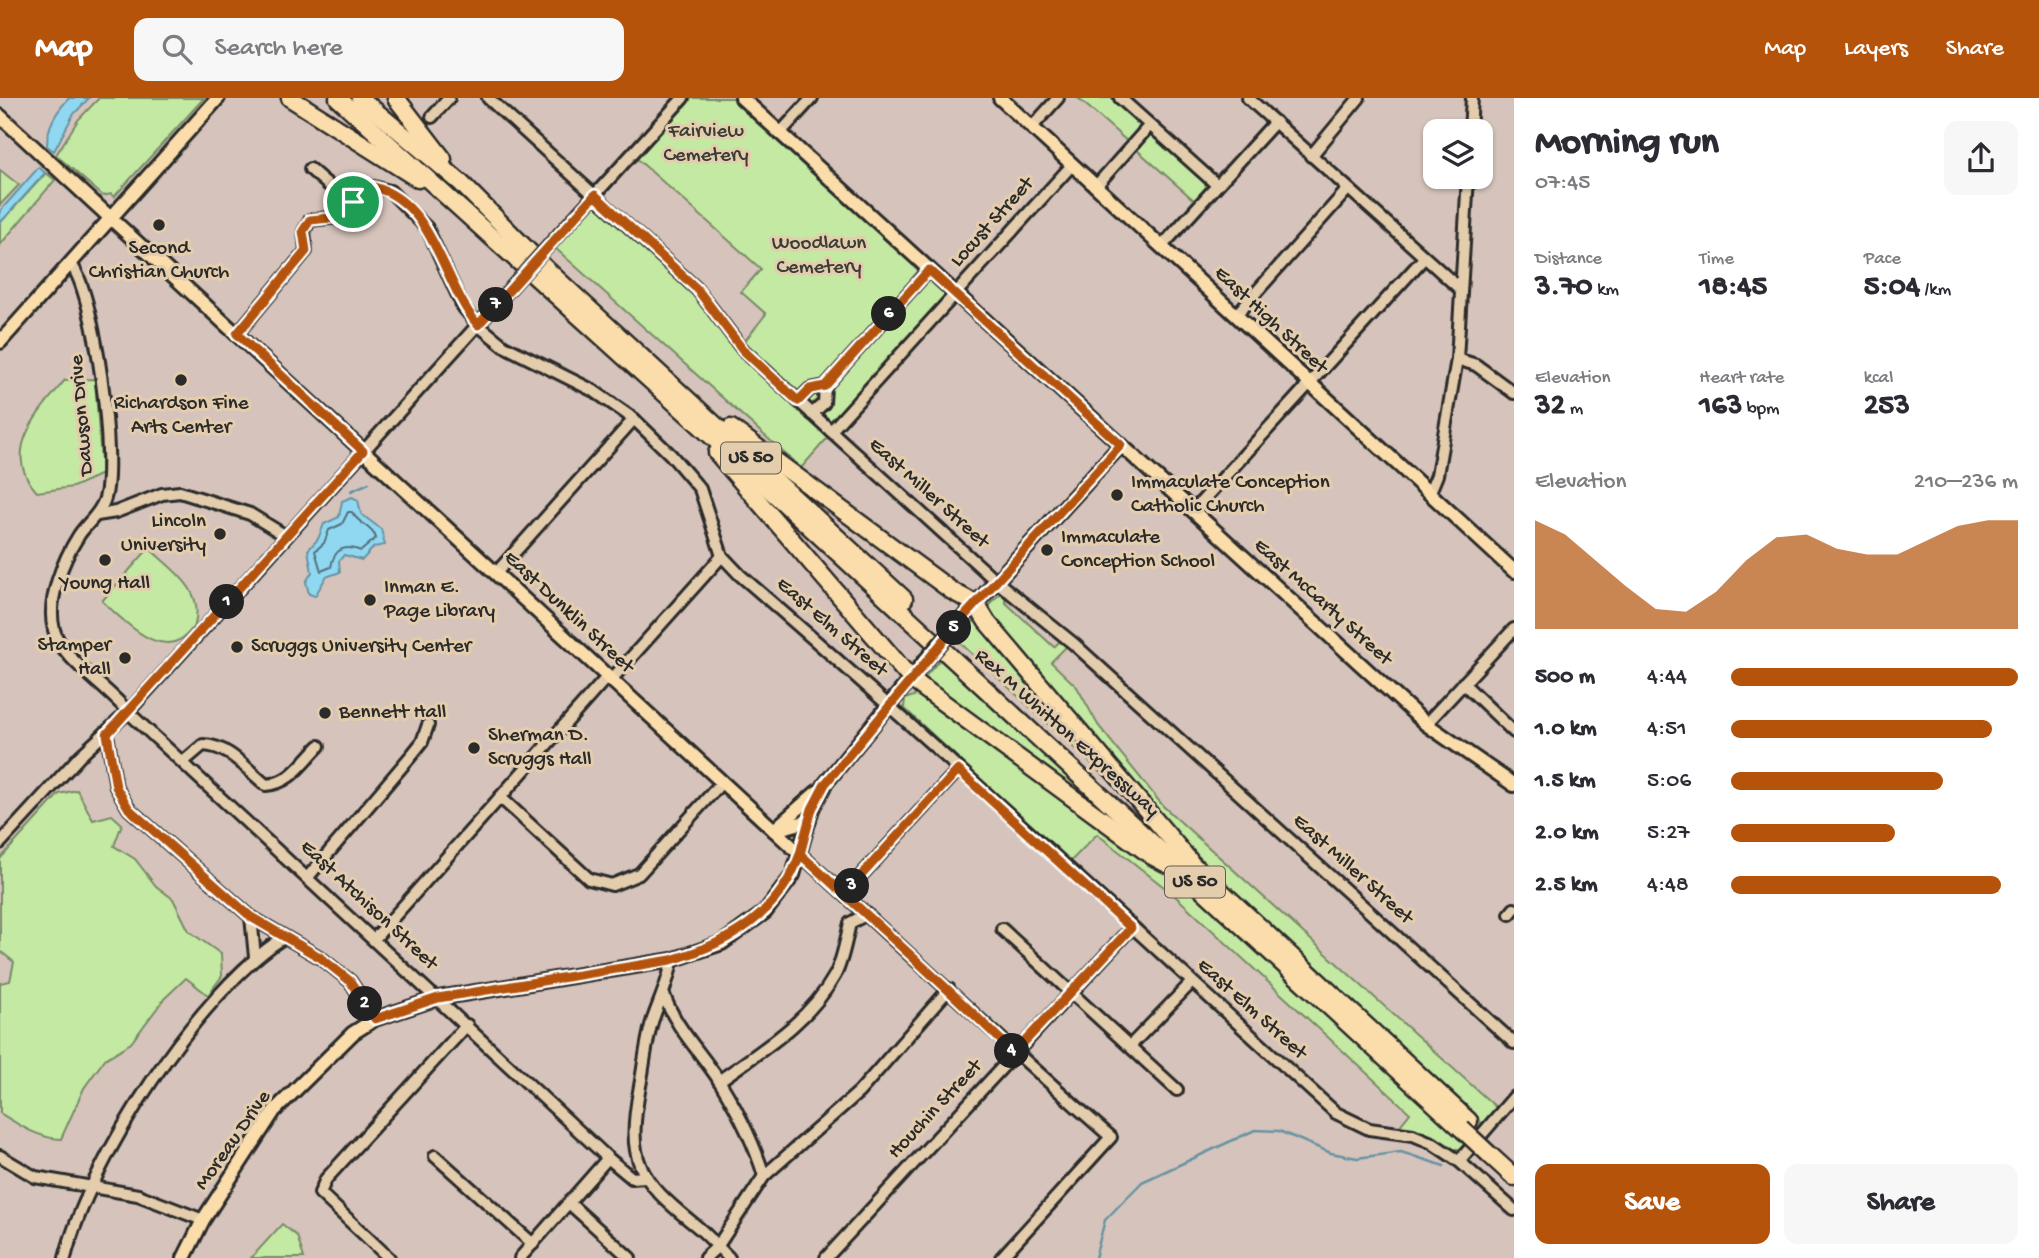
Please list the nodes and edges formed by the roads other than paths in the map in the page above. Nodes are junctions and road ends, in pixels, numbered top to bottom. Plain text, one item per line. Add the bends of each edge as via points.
1 (218, 98) edge
2 (290, 98) edge
3 (338, 98) edge
4 (360, 98) edge
5 (397, 98) edge
6 (449, 98) edge
7 (488, 98) edge
8 (683, 98) edge
9 (741, 98) edge
10 (813, 98) edge
11 (1000, 98) edge
12 (1058, 98) edge
13 (1120, 98) edge
14 (1248, 98) edge
15 (1359, 98) edge
16 (1472, 98) edge
17 (0, 116) edge
18 (432, 117) dead end
19 (1471, 119) edge
20 (1275, 122) junction
21 (1150, 125) junction
22 (1032, 127) junction
23 (780, 133) junction
24 (1311, 156) junction
25 (1072, 165) junction
26 (310, 169) dead end
27 (461, 183) junction
28 (1096, 186) junction
29 (1217, 186) junction
30 (1348, 189) junction
31 (1467, 189) edge
32 (595, 195) junction
33 (449, 198) junction
34 (353, 202) junction
35 (110, 218) junction
36 (1162, 246) junction
37 (1424, 258) junction
38 (70, 263) junction
39 (929, 270) junction
40 (1460, 289) junction
41 (955, 293) junction
42 (1236, 315) junction
43 (478, 325) junction
44 (237, 334) junction
45 (0, 342) edge
46 (1457, 359) junction
47 (1308, 383) junction
48 (825, 386) junction
49 (679, 392) junction
50 (1514, 393) edge
51 (798, 401) junction
52 (813, 414) junction
53 (634, 419) junction
54 (692, 419) junction
55 (831, 431) junction
56 (1121, 445) junction
57 (363, 451) junction
58 (1430, 492) junction
59 (1193, 511) junction
60 (97, 515) junction
61 (286, 536) junction
62 (722, 556) junction
63 (1514, 571) edge
64 (496, 573) junction
65 (996, 581) junction
66 (976, 604) junction
67 (1514, 629) edge
68 (609, 678) junction
69 (911, 679) junction
70 (1463, 683) junction
71 (115, 696) junction
72 (140, 698) junction
73 (890, 704) junction
74 (128, 712) junction
75 (1426, 724) junction
76 (428, 725) dead end
77 (1514, 732) edge
78 (107, 734) junction
79 (319, 746) dead end
80 (183, 762) junction
81 (958, 770) junction
82 (722, 782) junction
83 (825, 784) junction
84 (1514, 785) edge
85 (500, 797) junction
86 (809, 821) junction
87 (774, 830) junction
88 (0, 844) edge
89 (800, 854) junction
90 (1189, 869) junction
91 (308, 877) junction
92 (847, 897) junction
93 (867, 914) junction
94 (251, 917) junction
95 (850, 923) junction
96 (1131, 928) junction
97 (1002, 929) dead end
98 (284, 938) junction
99 (375, 938) junction
100 (255, 957) junction
101 (671, 960) junction
102 (1192, 982) junction
103 (949, 989) junction
104 (1073, 992) junction
105 (664, 995) junction
106 (438, 998) junction
107 (375, 1019) junction
108 (467, 1025) junction
109 (1514, 1043) edge
110 (1131, 1045) junction
111 (1014, 1053) junction
112 (719, 1081) junction
113 (1177, 1090) dead end
114 (1514, 1097) edge
115 (1494, 1151) junction
116 (0, 1156) edge
117 (435, 1156) dead end
118 (608, 1158) junction
119 (1459, 1161) junction
120 (1514, 1162) edge
121 (764, 1176) junction
122 (645, 1177) junction
123 (1514, 1177) edge
124 (91, 1188) junction
125 (569, 1203) junction
126 (1514, 1210) edge
127 (203, 1220) junction
128 (533, 1244) junction
129 (717, 1247) junction
130 (65, 1258) edge
131 (184, 1258) edge
132 (389, 1258) edge
133 (520, 1258) edge
134 (630, 1258) edge
135 (705, 1258) edge
136 (729, 1258) edge
137 (826, 1258) edge
138 (1001, 1258) edge

1 - 35 main road
2 - 33 highway
3 - 33 highway, Rex M Whitton Expressway / US 50
4 - 27 highway, Rex M Whitton Expressway / US 50
5 - 27 highway
6 - 18 street
7 - 32 street, East Miller Street
8 - 32 street
9 - 23 main road, East McCarty Street
10 - 23 street
11 - 22 main road, East High Street
12 - 22 street
13 - 21 street
14 - 20 street
15 - 24 street
16 - 19 street
17 - 35 main road, East Dunklin Street
20 - 24 street
20 - 29 street
21 - 28 street
21 - 29 street
22 - 25 main road, East High Street
23 - 39 main road, East McCarty Street
24 - 30 street
25 - 28 main road, East High Street
25 - 41 street, Locust Street
26 - 34 street
27 - 49 highway, Rex M Whitton Expressway / US 50
28 - 36 main road, East High Street
29 - 36 street
30 - 37 street
30 - 42 street
31 - 40 street
32 - 43 street, bridge
32 - 51 street, East Miller Street via 697,289 743,350
33 - 54 highway, Rex M Whitton Expressway / US 50
34 - 43 street, East Elm Street via 374,187 390,191 427,228 463,307
34 - 44 street, East Elm Street via 340,217 310,220 303,231 306,251
35 - 38 main road
35 - 44 main road, East Dunklin Street
36 - 42 main road, East High Street
37 - 40 street
37 - 47 street
38 - 45 main road
38 - 60 street, Dawson Drive via 85,290 104,408 109,474 106,498
39 - 41 main road, East McCarty Street
39 - 48 street
40 - 46 street
41 - 55 street, Locust Street
41 - 56 main road, East McCarty Street
42 - 47 main road, East High Street
43 - 53 street, East Elm Street via 503,346 594,391
43 - 57 street
44 - 57 main road, East Dunklin Street
46 - 50 street via 1476,365
46 - 58 street
47 - 58 main road, East High Street
47 - 59 street
48 - 51 street via 810,389
48 - 52 street via 824,403
49 - 66 highway
49 - 90 highway, Rex M Whitton Expressway / US 50
51 - 52 street, East Miller Street
52 - 55 street, East Miller Street
53 - 62 street, East Elm Street via 700,489
53 - 64 street
54 - 69 highway
54 - 90 highway, Rex M Whitton Expressway / US 50
55 - 65 street, East Miller Street
56 - 59 main road, East McCarty Street
56 - 65 main road
57 - 61 street
57 - 64 main road, East Dunklin Street
58 - 63 main road, East High Street
59 - 75 main road, East McCarty Street
60 - 61 street via 180,492 250,514
60 - 71 street, Dawson Drive via 67,557 51,620 63,649
61 - 72 street
62 - 68 street
62 - 73 street, East Elm Street
64 - 68 main road, East Dunklin Street
65 - 66 main road
65 - 109 street, East Miller Street via 1084,653
66 - 69 main road, bridge
66 - 90 highway
67 - 70 street
68 - 82 main road, East Dunklin Street
68 - 85 street
69 - 73 main road
69 - 90 highway via 1152,856
70 - 75 street
70 - 77 street
71 - 72 street
71 - 74 street, Dawson Drive
72 - 74 street
73 - 81 street, East Elm Street
73 - 83 main road
74 - 78 street
74 - 80 street, East Atchison Street
75 - 84 main road, East McCarty Street
76 - 91 street via 411,757
78 - 88 street via 80,756
78 - 94 street via 116,787 129,809
79 - 80 street via 279,784 266,785 216,746 203,745
80 - 91 street, East Atchison Street
81 - 92 street
81 - 96 street, East Elm Street
82 - 85 street via 639,874 612,885 589,879
82 - 87 main road, East Dunklin Street
83 - 86 main road, Moreau Drive
83 - 87 main road
85 - 99 street
86 - 87 main road
86 - 89 main road, Moreau Drive
87 - 89 main road, East Dunklin Street
89 - 92 street, East Dunklin Street
89 - 101 main road, Moreau Drive via 793,875 765,912 722,943
90 - 115 highway, Rex M Whitton Expressway / US 50, bridge
91 - 99 street, East Atchison Street
92 - 93 street, East Dunklin Street
92 - 95 street
93 - 95 street
93 - 103 street, East Dunklin Street
94 - 98 street
94 - 100 street
95 - 112 street via 836,973 820,997 793,1028
96 - 102 street, East Elm Street
96 - 104 street, Houchin Street
97 - 104 street
98 - 100 street
98 - 107 street via 350,981
99 - 106 street, East Atchison Street
100 - 124 street via 172,1054 127,1118
101 - 105 street
101 - 106 main road, Moreau Drive
102 - 110 street
102 - 119 street, East Elm Street via 1336,1113 1369,1129 1423,1138
103 - 111 street, East Dunklin Street
103 - 121 street via 859,1092
104 - 110 street
104 - 111 street, Houchin Street
105 - 112 street via 672,1018
105 - 122 street via 652,1023 635,1110 635,1146
106 - 107 main road, Moreau Drive
106 - 108 street, East Atchison Street
107 - 127 main road, Moreau Drive via 353,1033 274,1111
108 - 118 street, East Atchison Street
108 - 132 street via 326,1179 320,1193
110 - 113 street
111 - 137 street, Houchin Street
111 - 138 street, East Dunklin Street via 1111,1137
112 - 121 street via 753,1140
114 - 119 street
115 - 120 highway, Rex M Whitton Expressway / US 50
115 - 123 highway, Rex M Whitton Expressway / US 50
116 - 124 street via 35,1177
117 - 128 street
118 - 122 street, East Atchison Street via 632,1178
118 - 125 street
119 - 126 street, East Elm Street
121 - 129 street
122 - 129 street via 666,1203
124 - 127 street via 138,1195
124 - 130 street
125 - 128 street
125 - 134 street
127 - 131 main road, Moreau Drive
128 - 133 street
129 - 135 street
129 - 136 street

